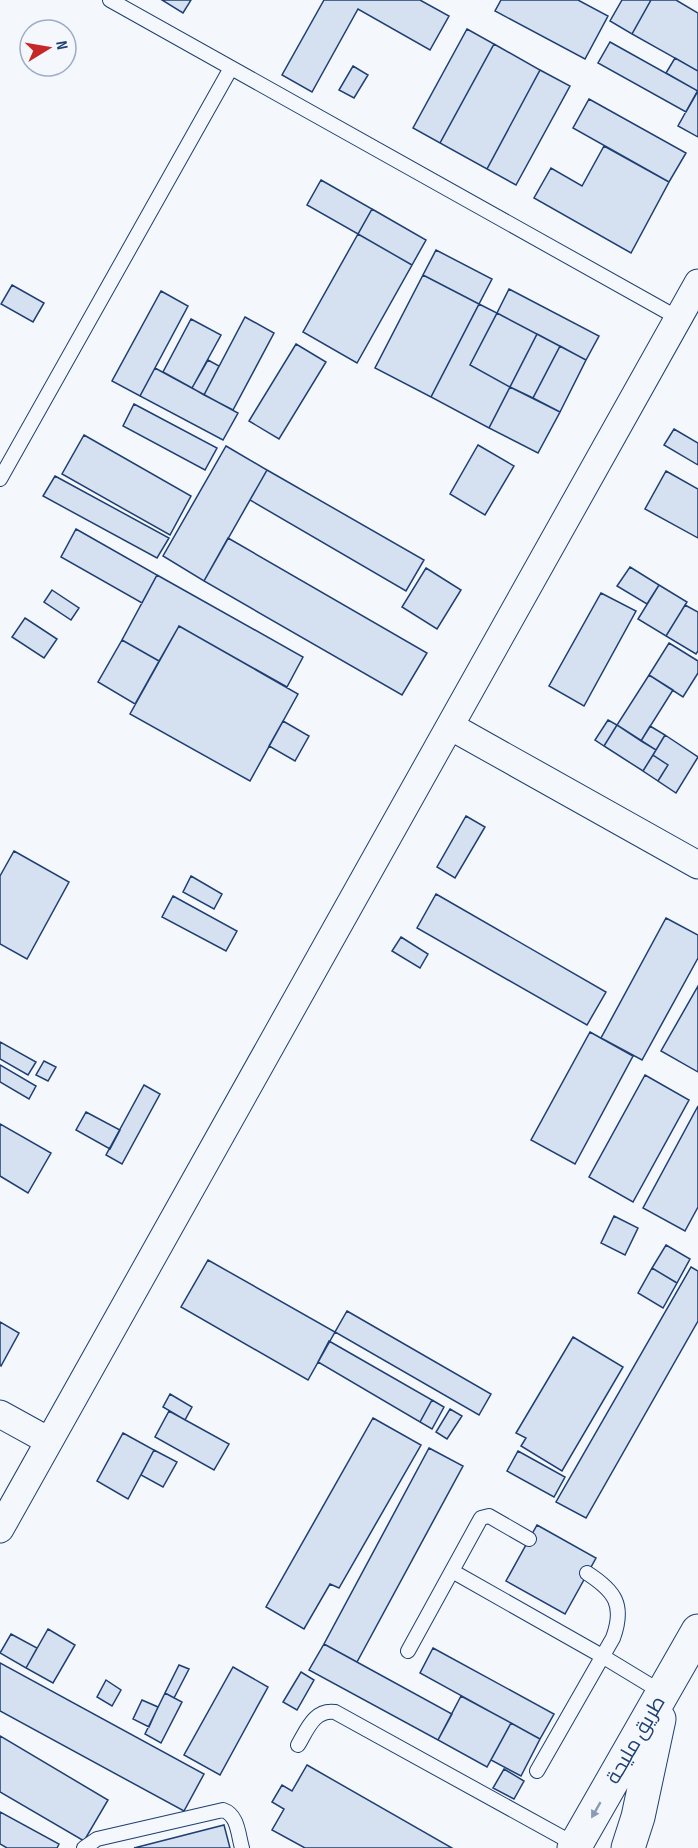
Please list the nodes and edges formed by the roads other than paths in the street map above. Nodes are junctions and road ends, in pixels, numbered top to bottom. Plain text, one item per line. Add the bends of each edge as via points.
1 (110, 0) edge
2 (231, 68) junction
3 (698, 283) edge
4 (678, 318) junction
5 (0, 479) edge
6 (450, 726) junction
7 (698, 865) edge
8 (0, 1414) edge
9 (49, 1442) junction
10 (0, 1529) edge
11 (529, 1539) dead end
12 (452, 1572) junction
13 (587, 1573) dead end
14 (698, 1632) edge
15 (408, 1651) dead end
16 (602, 1656) junction
17 (663, 1694) junction
18 (298, 1745) dead end
19 (537, 1771) dead end
20 (575, 1846) edge
21 (84, 1848) edge
22 (242, 1848) edge
23 (628, 1848) edge

1 - 2 lane
2 - 4 lane
2 - 5 lane
3 - 4 street
4 - 6 street
6 - 7 street
6 - 9 street
8 - 9 street
9 - 10 street
11 - 12 lane via 485,1516
12 - 15 lane
12 - 16 lane
13 - 16 lane via 605,1585 618,1610 618,1625
14 - 17 main road, طريق مليحة
16 - 17 lane
16 - 19 lane
17 -> 20 main road, طريق مليحة
17 - 23 main road
18 - 20 lane via 316,1716 335,1712
21 - 22 lane via 97,1839 223,1810 234,1817

